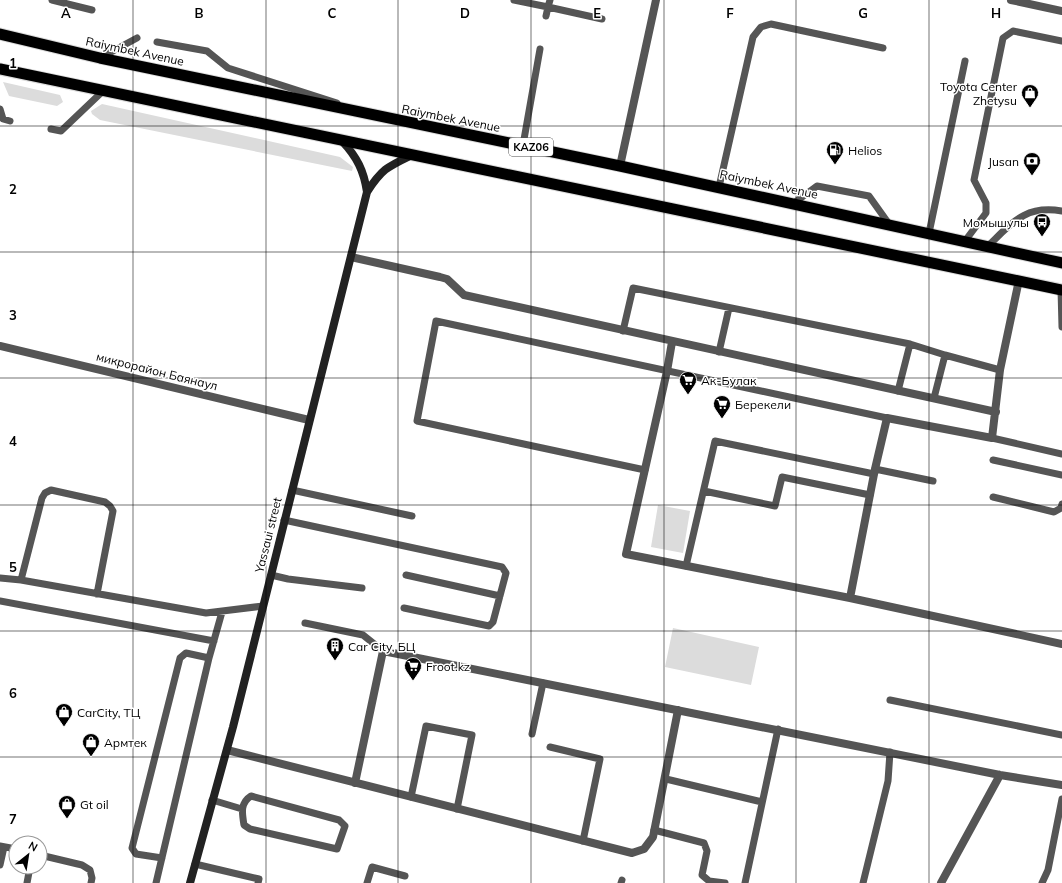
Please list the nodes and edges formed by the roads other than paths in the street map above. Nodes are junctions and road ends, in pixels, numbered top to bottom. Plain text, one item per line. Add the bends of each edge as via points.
1 (52, 0) edge
2 (514, 0) edge
3 (656, 0) edge
4 (1011, 0) edge
5 (1037, 3) edge
6 (549, 4) edge
7 (92, 10) dead end
8 (1062, 11) edge
9 (546, 16) dead end
10 (602, 19) dead end
11 (0, 34) edge
12 (136, 38) dead end
13 (1062, 41) edge
14 (157, 42) dead end
15 (883, 48) dead end
16 (540, 49) dead end
17 (100, 58) junction
18 (966, 61) dead end
19 (0, 69) edge
20 (103, 91) junction
21 (0, 108) edge
22 (383, 117) junction
23 (10, 121) dead end
24 (51, 129) dead end
25 (342, 141) junction
26 (523, 145) junction
27 (412, 155) junction
28 (620, 166) junction
29 (719, 187) junction
30 (367, 192) junction
31 (794, 203) junction
32 (1062, 211) edge
33 (889, 224) junction
34 (929, 233) junction
35 (965, 241) junction
36 (988, 246) junction
37 (351, 257) junction
38 (1062, 263) edge
39 (1018, 280) junction
40 (1061, 289) edge
41 (729, 308) junction
42 (1062, 327) edge
43 (624, 331) junction
44 (672, 342) junction
45 (910, 344) junction
46 (0, 346) edge
47 (719, 352) junction
48 (945, 355) junction
49 (1000, 370) junction
50 (667, 371) junction
51 (898, 391) junction
52 (934, 398) junction
53 (996, 412) junction
54 (887, 418) junction
55 (309, 420) junction
56 (992, 438) junction
57 (1062, 454) edge
58 (993, 460) dead end
59 (645, 470) junction
60 (874, 471) junction
61 (1062, 475) edge
62 (933, 482) dead end
63 (292, 490) junction
64 (704, 491) junction
65 (870, 495) junction
66 (993, 497) dead end
67 (1062, 504) edge
68 (412, 516) dead end
69 (284, 520) junction
70 (686, 566) junction
71 (271, 575) junction
72 (406, 575) dead end
73 (0, 578) edge
74 (21, 580) junction
75 (362, 588) dead end
76 (97, 594) junction
77 (500, 596) junction
78 (850, 598) junction
79 (0, 602) edge
80 (263, 606) junction
81 (404, 608) dead end
82 (222, 612) junction
83 (305, 623) dead end
84 (214, 641) junction
85 (1062, 644) edge
86 (383, 650) junction
87 (209, 658) junction
88 (543, 683) junction
89 (890, 700) dead end
90 (678, 710) junction
91 (778, 729) junction
92 (532, 734) dead end
93 (1062, 735) edge
94 (550, 747) dead end
95 (226, 750) junction
96 (890, 752) junction
97 (1000, 775) junction
98 (666, 779) junction
99 (355, 783) junction
100 (1062, 785) edge
101 (411, 798) junction
102 (1062, 799) edge
103 (212, 800) junction
104 (762, 802) junction
105 (242, 809) junction
106 (457, 809) junction
107 (654, 830) junction
108 (583, 841) junction
109 (2, 846) edge
110 (48, 857) edge
111 (162, 858) junction
112 (195, 864) junction
113 (0, 865) edge
114 (405, 876) dead end
115 (91, 883) edge
116 (156, 883) edge
117 (190, 883) edge
118 (258, 883) edge
119 (367, 883) edge
120 (725, 883) edge
121 (745, 883) edge
122 (863, 883) edge
123 (941, 883) edge
124 (1042, 883) edge

1 - 7 lane
2 - 6 lane
3 - 28 street
4 - 5 street
5 - 8 street
6 - 9 lane
6 - 10 lane
11 - 17 highway, Raiymbek Avenue / KАZ06
12 - 17 lane
13 - 35 lane via 1013,32 1003,38 974,180 986,203 986,213
14 - 22 lane via 207,51 228,68
15 - 29 lane via 771,24 761,27 753,37
16 - 26 lane
17 - 22 highway, Raiymbek Avenue / KАZ06
18 - 34 lane
19 - 20 highway
20 - 24 lane via 60,131
20 - 25 highway
21 - 23 lane via 3,119
22 - 26 highway, Raiymbek Avenue / KАZ06
25 - 27 highway
25 - 30 main road via 360,164
26 - 28 highway, Raiymbek Avenue / KАZ06
27 - 30 main road via 379,174
27 - 39 highway
28 - 29 highway, Raiymbek Avenue / KАZ06
29 - 31 highway, Raiymbek Avenue / KАZ06
30 - 37 main road, Yassaui street
31 - 33 highway, Raiymbek Avenue / KАZ06
31 - 33 lane via 816,186 869,196
32 - 36 lane via 1029,212 1011,224
33 - 34 highway, Raiymbek Avenue / KАZ06
34 - 35 highway, Raiymbek Avenue / KАZ06
35 - 36 highway, Raiymbek Avenue / KАZ06
36 - 38 highway, Raiymbek Avenue / KАZ06
37 - 43 street via 440,276 464,295
37 - 55 main road, Yassaui street
39 - 40 highway
39 - 49 street
40 - 42 lane
41 - 43 lane via 632,288
41 - 45 lane
41 - 47 lane
43 - 44 street
44 - 47 street
44 - 50 street
45 - 48 lane
45 - 51 lane
46 - 55 street, микрорайон Баянаул
47 - 51 street
48 - 49 lane
48 - 52 lane
49 - 53 street
50 - 54 lane
50 - 59 street
50 - 59 lane via 436,321 417,421
51 - 52 street
52 - 53 street
53 - 56 street
54 - 56 street
54 - 60 street
55 - 63 main road, Yassaui street
56 - 57 lane
58 - 61 lane
59 - 70 street via 626,554
60 - 62 lane
60 - 64 lane via 715,441
60 - 65 street
63 - 68 lane
63 - 69 main road, Yassaui street
64 - 65 lane via 775,506 782,477
64 - 70 lane
65 - 78 street
66 - 67 lane via 1054,512 1061,508
69 - 71 main road, Yassaui street
69 - 77 lane via 502,567 506,573
70 - 78 street
71 - 75 lane
71 - 80 main road, Yassaui street
72 - 77 lane
73 - 74 lane
74 - 76 lane
74 - 76 lane via 42,498 51,490 105,502 113,511
76 - 82 lane via 206,613
77 - 81 lane via 493,622 488,626
78 - 85 street
79 - 84 lane
80 - 82 lane
80 - 95 main road, Yassaui street
82 - 84 lane
83 - 86 lane via 363,636
84 - 87 lane
86 - 88 street
86 - 99 street
87 - 111 lane
87 - 111 lane via 186,653 180,658 132,848 136,854
88 - 90 street
88 - 92 lane
89 - 93 lane
90 - 91 street
90 - 98 street
91 - 96 street
91 - 104 lane
94 - 108 lane via 600,759
95 - 99 street
95 - 103 main road, Yassaui street
96 - 97 street
96 - 122 lane via 888,782
97 - 100 street
97 - 123 street
98 - 104 lane
98 - 107 street
99 - 101 street
101 - 106 street
101 - 106 lane via 426,726 472,735
102 - 124 lane via 1048,870
103 - 105 lane
103 - 112 main road, Yassaui street
104 - 121 lane
105 - 105 lane via 246,799 251,796 339,820 345,826 336,849 250,829 244,825
106 - 108 street via 535,825
107 - 108 street via 653,837 644,849 632,853
107 - 120 lane via 704,843 707,851 702,875 710,881
109 - 113 lane
110 - 115 lane via 82,865 90,870
111 - 116 lane
112 - 117 main road, Yassaui street
112 - 118 lane via 258,879
114 - 119 lane via 372,867

